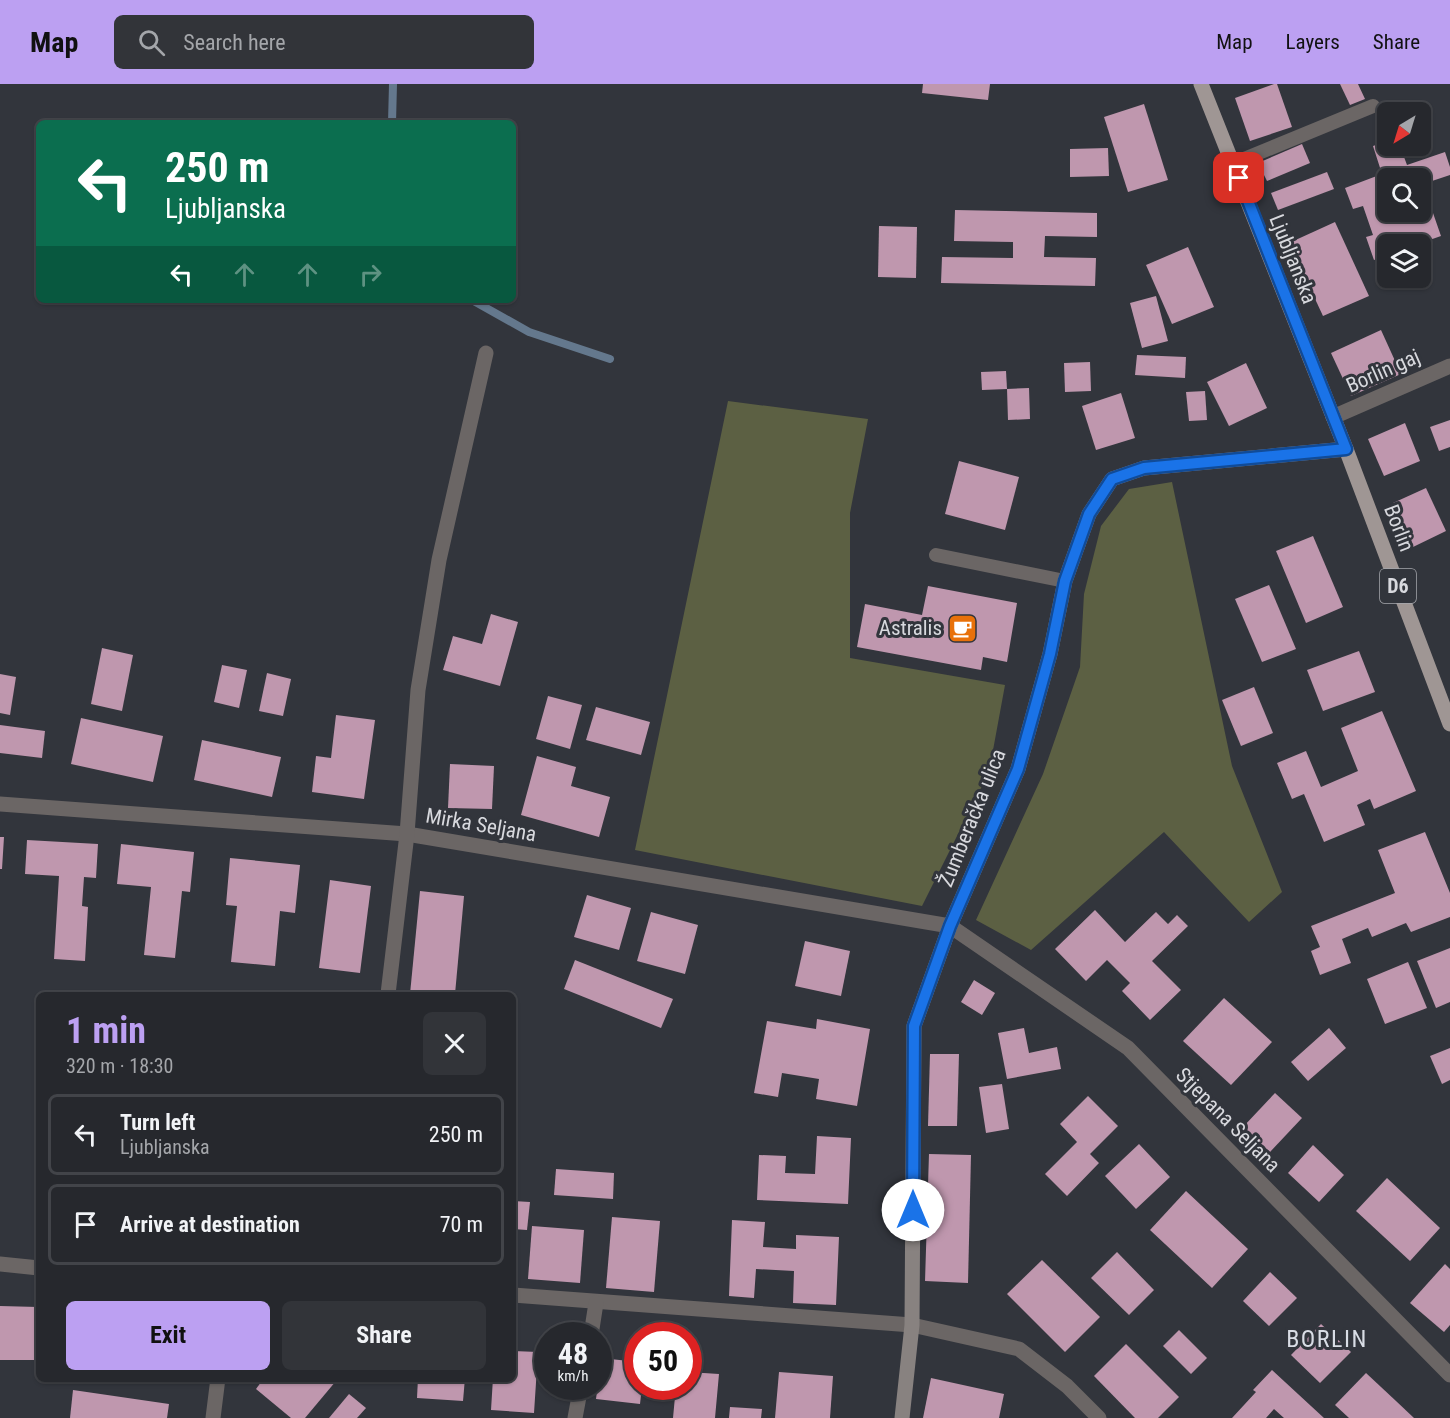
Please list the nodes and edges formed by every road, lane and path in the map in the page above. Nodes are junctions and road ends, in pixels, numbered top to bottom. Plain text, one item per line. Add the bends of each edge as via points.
1 (1201, 84) edge
2 (1373, 106) dead end
3 (1232, 164) junction
4 (486, 353) dead end
5 (1450, 366) edge
6 (1333, 417) junction
7 (1346, 449) junction
8 (936, 555) dead end
9 (1065, 581) junction
10 (1450, 724) edge
11 (0, 804) edge
12 (407, 834) junction
13 (950, 926) junction
14 (388, 992) edge
15 (0, 1264) edge
16 (36, 1268) edge
17 (516, 1295) edge
18 (596, 1303) junction
19 (593, 1322) edge
20 (912, 1324) junction
21 (1450, 1374) edge
22 (218, 1382) edge
23 (579, 1400) edge
24 (213, 1418) edge
25 (576, 1418) edge
26 (902, 1418) edge
27 (1099, 1418) edge

1 - 3 main road, Ljubljanska / D6
2 - 3 lane
3 - 6 main road, Ljubljanska / D6
4 - 12 street via 437,571 418,690
5 - 6 street, Borlin gaj
6 - 7 main road, Ljubljanska / D6
7 - 9 main road, Žumberačka ulica via 1144,468 1112,479 1089,514
7 - 10 main road, Borlin / D6
8 - 9 lane
9 - 13 main road, Žumberačka ulica via 1050,654 1018,769
11 - 12 street, Mirka Seljana
12 - 13 street, Mirka Seljana
12 - 14 street
13 - 20 main road, Žumberačka ulica via 914,1026
13 - 21 street, Stjepana Seljana via 1128,1048
15 - 16 street
17 - 18 street
18 - 19 street
18 - 20 street
20 - 26 main road, Žumberačka ulica
20 - 27 street via 1019,1349
22 - 24 street
23 - 25 street

